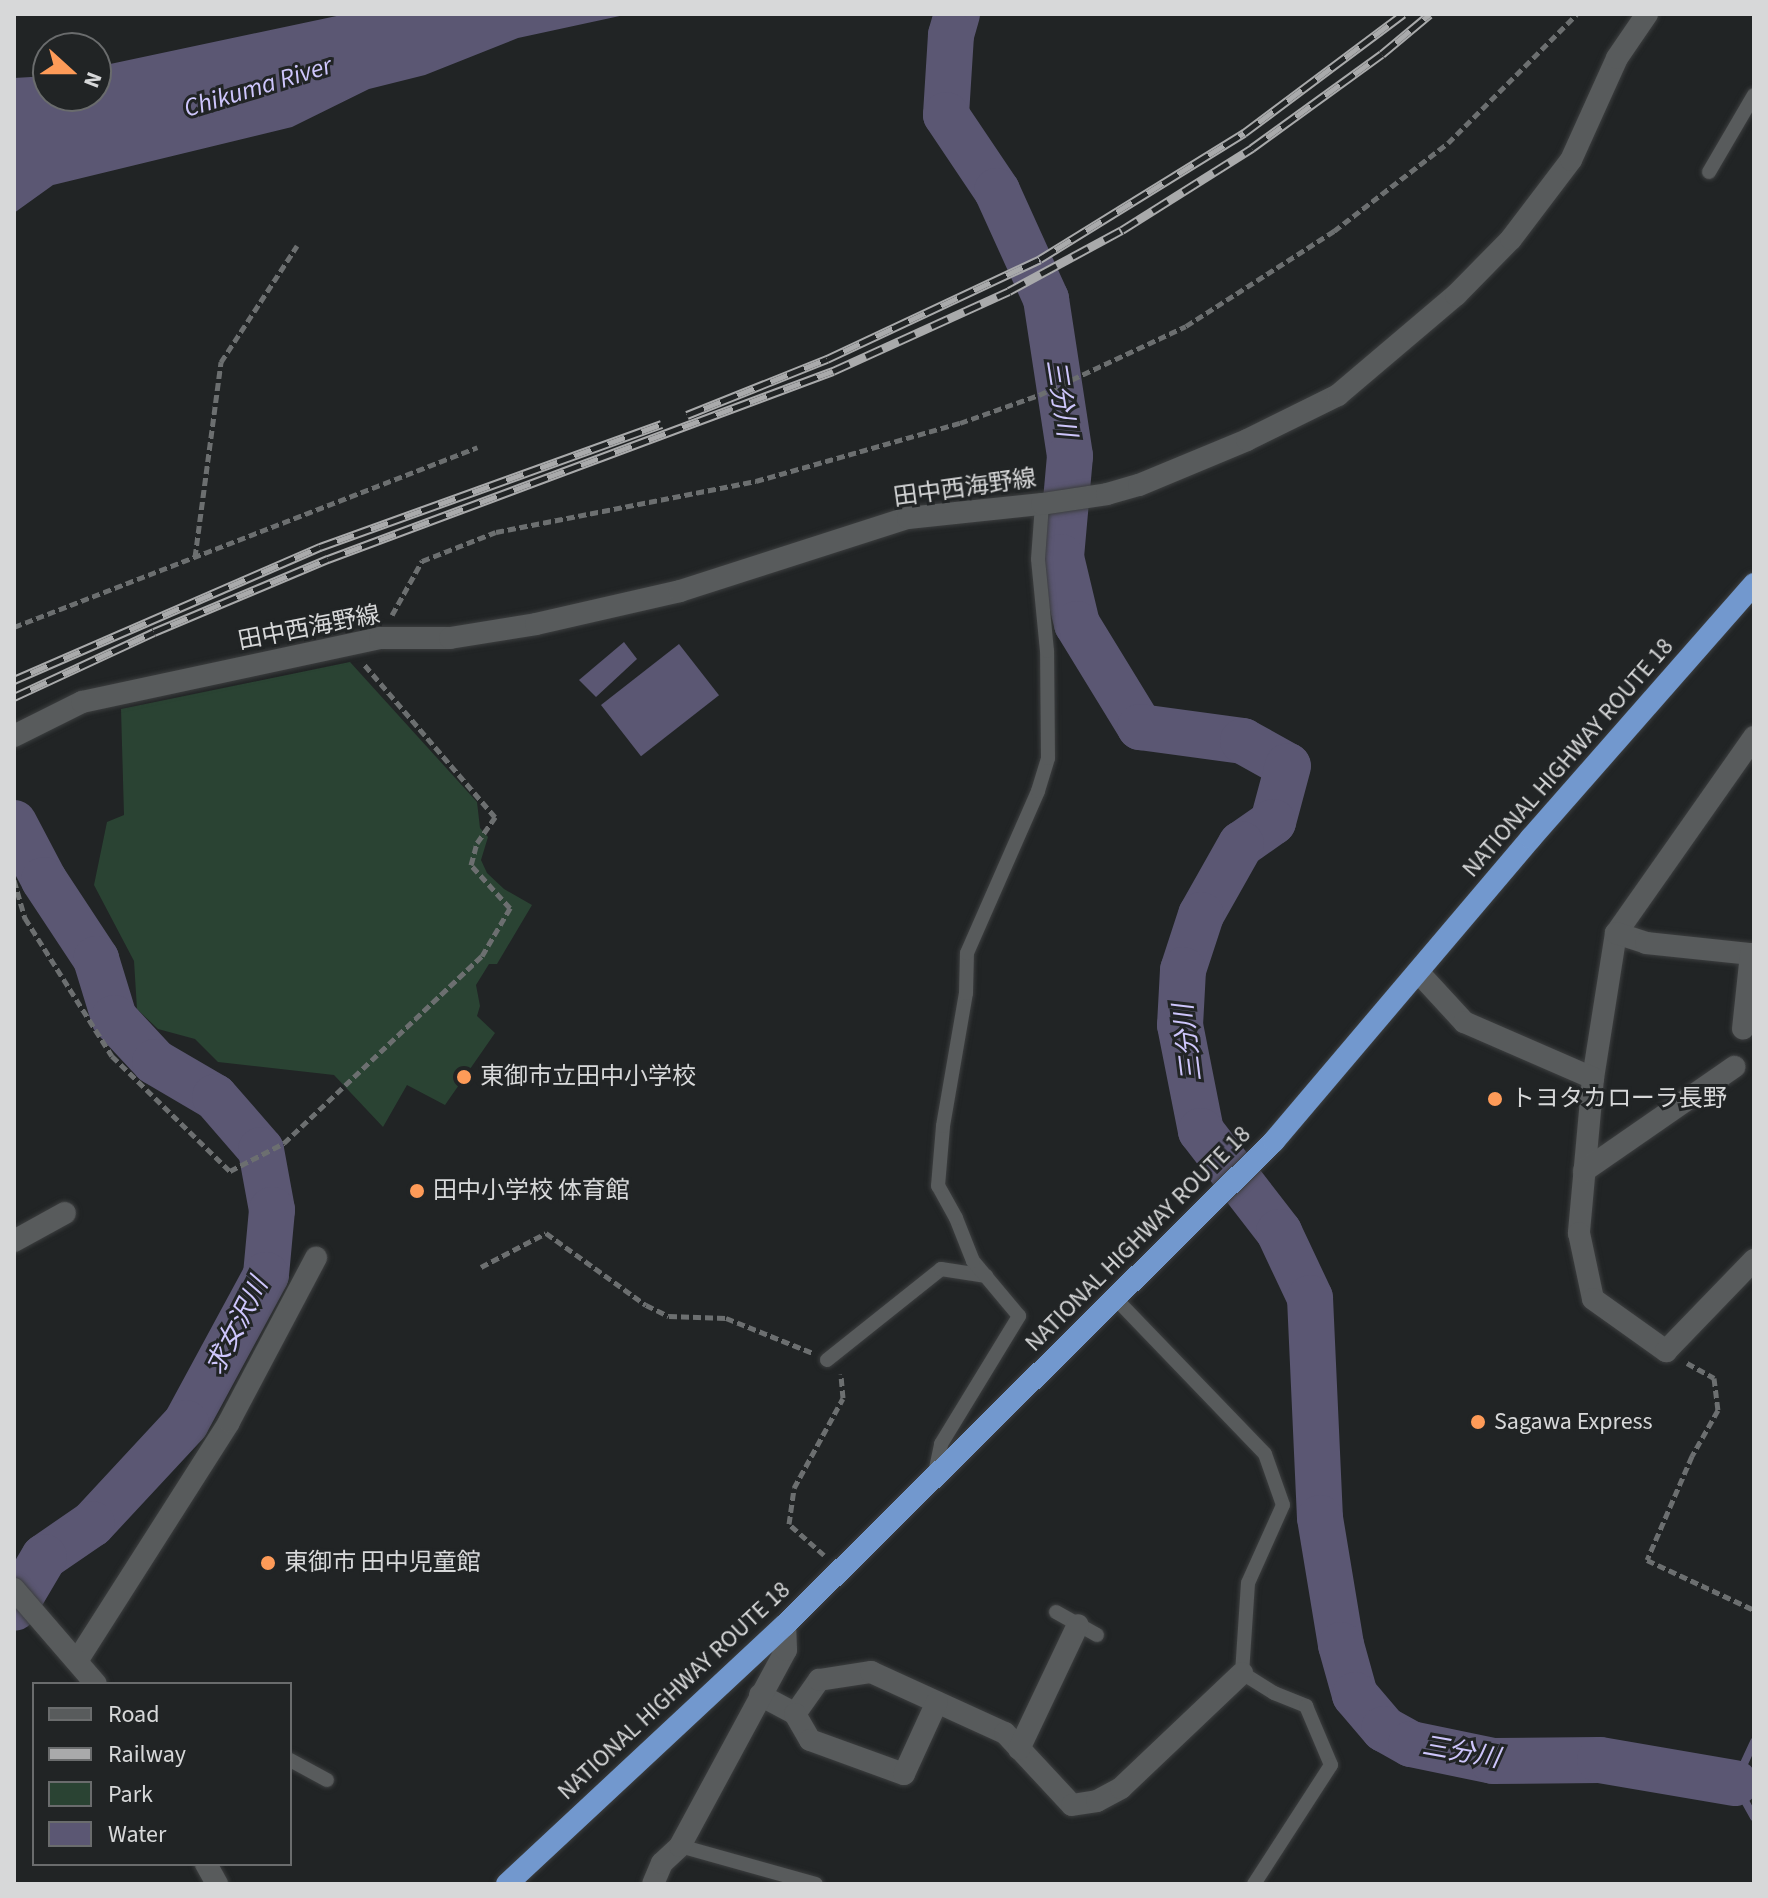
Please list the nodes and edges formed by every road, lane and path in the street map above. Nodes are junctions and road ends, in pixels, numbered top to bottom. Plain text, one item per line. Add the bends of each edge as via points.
1 (1577, 14) edge
2 (1647, 14) edge
3 (1754, 95) edge
4 (1709, 172) dead end
5 (297, 246) dead end
6 (477, 447) dead end
7 (1042, 504) junction
8 (195, 557) junction
9 (1754, 584) edge
10 (14, 627) edge
11 (380, 638) junction
12 (349, 645) junction
13 (14, 736) edge
14 (1754, 737) edge
15 (14, 880) edge
16 (1616, 933) junction
17 (1419, 973) junction
18 (1743, 1029) dead end
19 (1734, 1067) dead end
20 (1593, 1078) junction
21 (1584, 1171) junction
22 (65, 1213) dead end
23 (14, 1241) edge
24 (316, 1258) dead end
25 (1754, 1260) edge
26 (481, 1267) dead end
27 (986, 1276) junction
28 (1115, 1298) junction
29 (1666, 1351) junction
30 (827, 1360) junction
31 (934, 1478) junction
32 (839, 1569) junction
33 (14, 1589) edge
34 (1754, 1610) edge
35 (1056, 1612) dead end
36 (785, 1625) junction
37 (1088, 1630) joint
38 (77, 1661) junction
39 (1242, 1673) junction
40 (94, 1682) edge
41 (760, 1695) junction
42 (937, 1702) junction
43 (795, 1714) junction
44 (1019, 1749) junction
45 (292, 1761) edge
46 (327, 1780) dead end
47 (680, 1846) junction
48 (207, 1866) edge
49 (217, 1884) edge
50 (507, 1884) edge
51 (653, 1884) edge
52 (816, 1884) edge
53 (1254, 1884) edge

1 - 11 path via 1448,143 1334,231 1186,326 1039,395 960,423 756,481 496,532 422,561
2 - 7 street, 田中西海野線 via 1617,58 1571,160 1546,194 1456,295 1384,358 1338,395 1247,440 1139,485
3 - 4 lane
5 - 8 path via 221,362
6 - 8 path
7 - 11 street, 田中西海野線 via 908,518 680,591 536,624 450,638
7 - 27 lane via 1038,559 1047,651 1048,758 967,953 938,1186 973,1261
8 - 10 path
9 - 17 highway, NATIONAL HIGHWAY ROUTE 18
11 - 12 street, 田中西海野線
12 - 13 street, 田中西海野線 via 82,702
12 - 15 path via 495,817 477,843 471,865 510,908 482,956 284,1143 230,1171 112,1056 25,918
14 - 16 street
16 - 18 street via 1646,943 1751,954
16 - 20 street
17 - 20 street via 1464,1022
17 - 28 highway, NATIONAL HIGHWAY ROUTE 18 via 1274,1141
19 - 21 street
20 - 21 street
21 - 29 street via 1579,1233 1593,1299
22 - 23 street
24 - 38 street via 229,1422
25 - 29 street
26 - 30 path via 546,1233 669,1316 726,1318
27 - 30 lane via 941,1269
27 - 31 lane via 1019,1316 941,1444
28 - 31 highway, NATIONAL HIGHWAY ROUTE 18
28 - 39 lane via 1265,1454 1283,1505 1248,1583
29 - 34 path via 1714,1378 1718,1410 1647,1560
30 - 32 path via 840,1366 843,1398 794,1488 789,1524
31 - 32 highway, NATIONAL HIGHWAY ROUTE 18
32 - 36 highway, NATIONAL HIGHWAY ROUTE 18
33 - 38 street
35 - 37 lane
36 - 41 street via 786,1650
36 - 50 highway, NATIONAL HIGHWAY ROUTE 18
37 - 44 street
38 - 40 street
39 - 44 street via 1121,1788 1097,1801 1072,1805
39 - 53 lane via 1306,1706 1331,1765
41 - 43 street
41 - 47 street
42 - 43 street via 871,1672 819,1680
42 - 43 street via 904,1774 810,1740
42 - 44 street via 1005,1733
45 - 46 lane
47 - 51 street via 662,1863
47 - 52 lane
48 - 49 street

